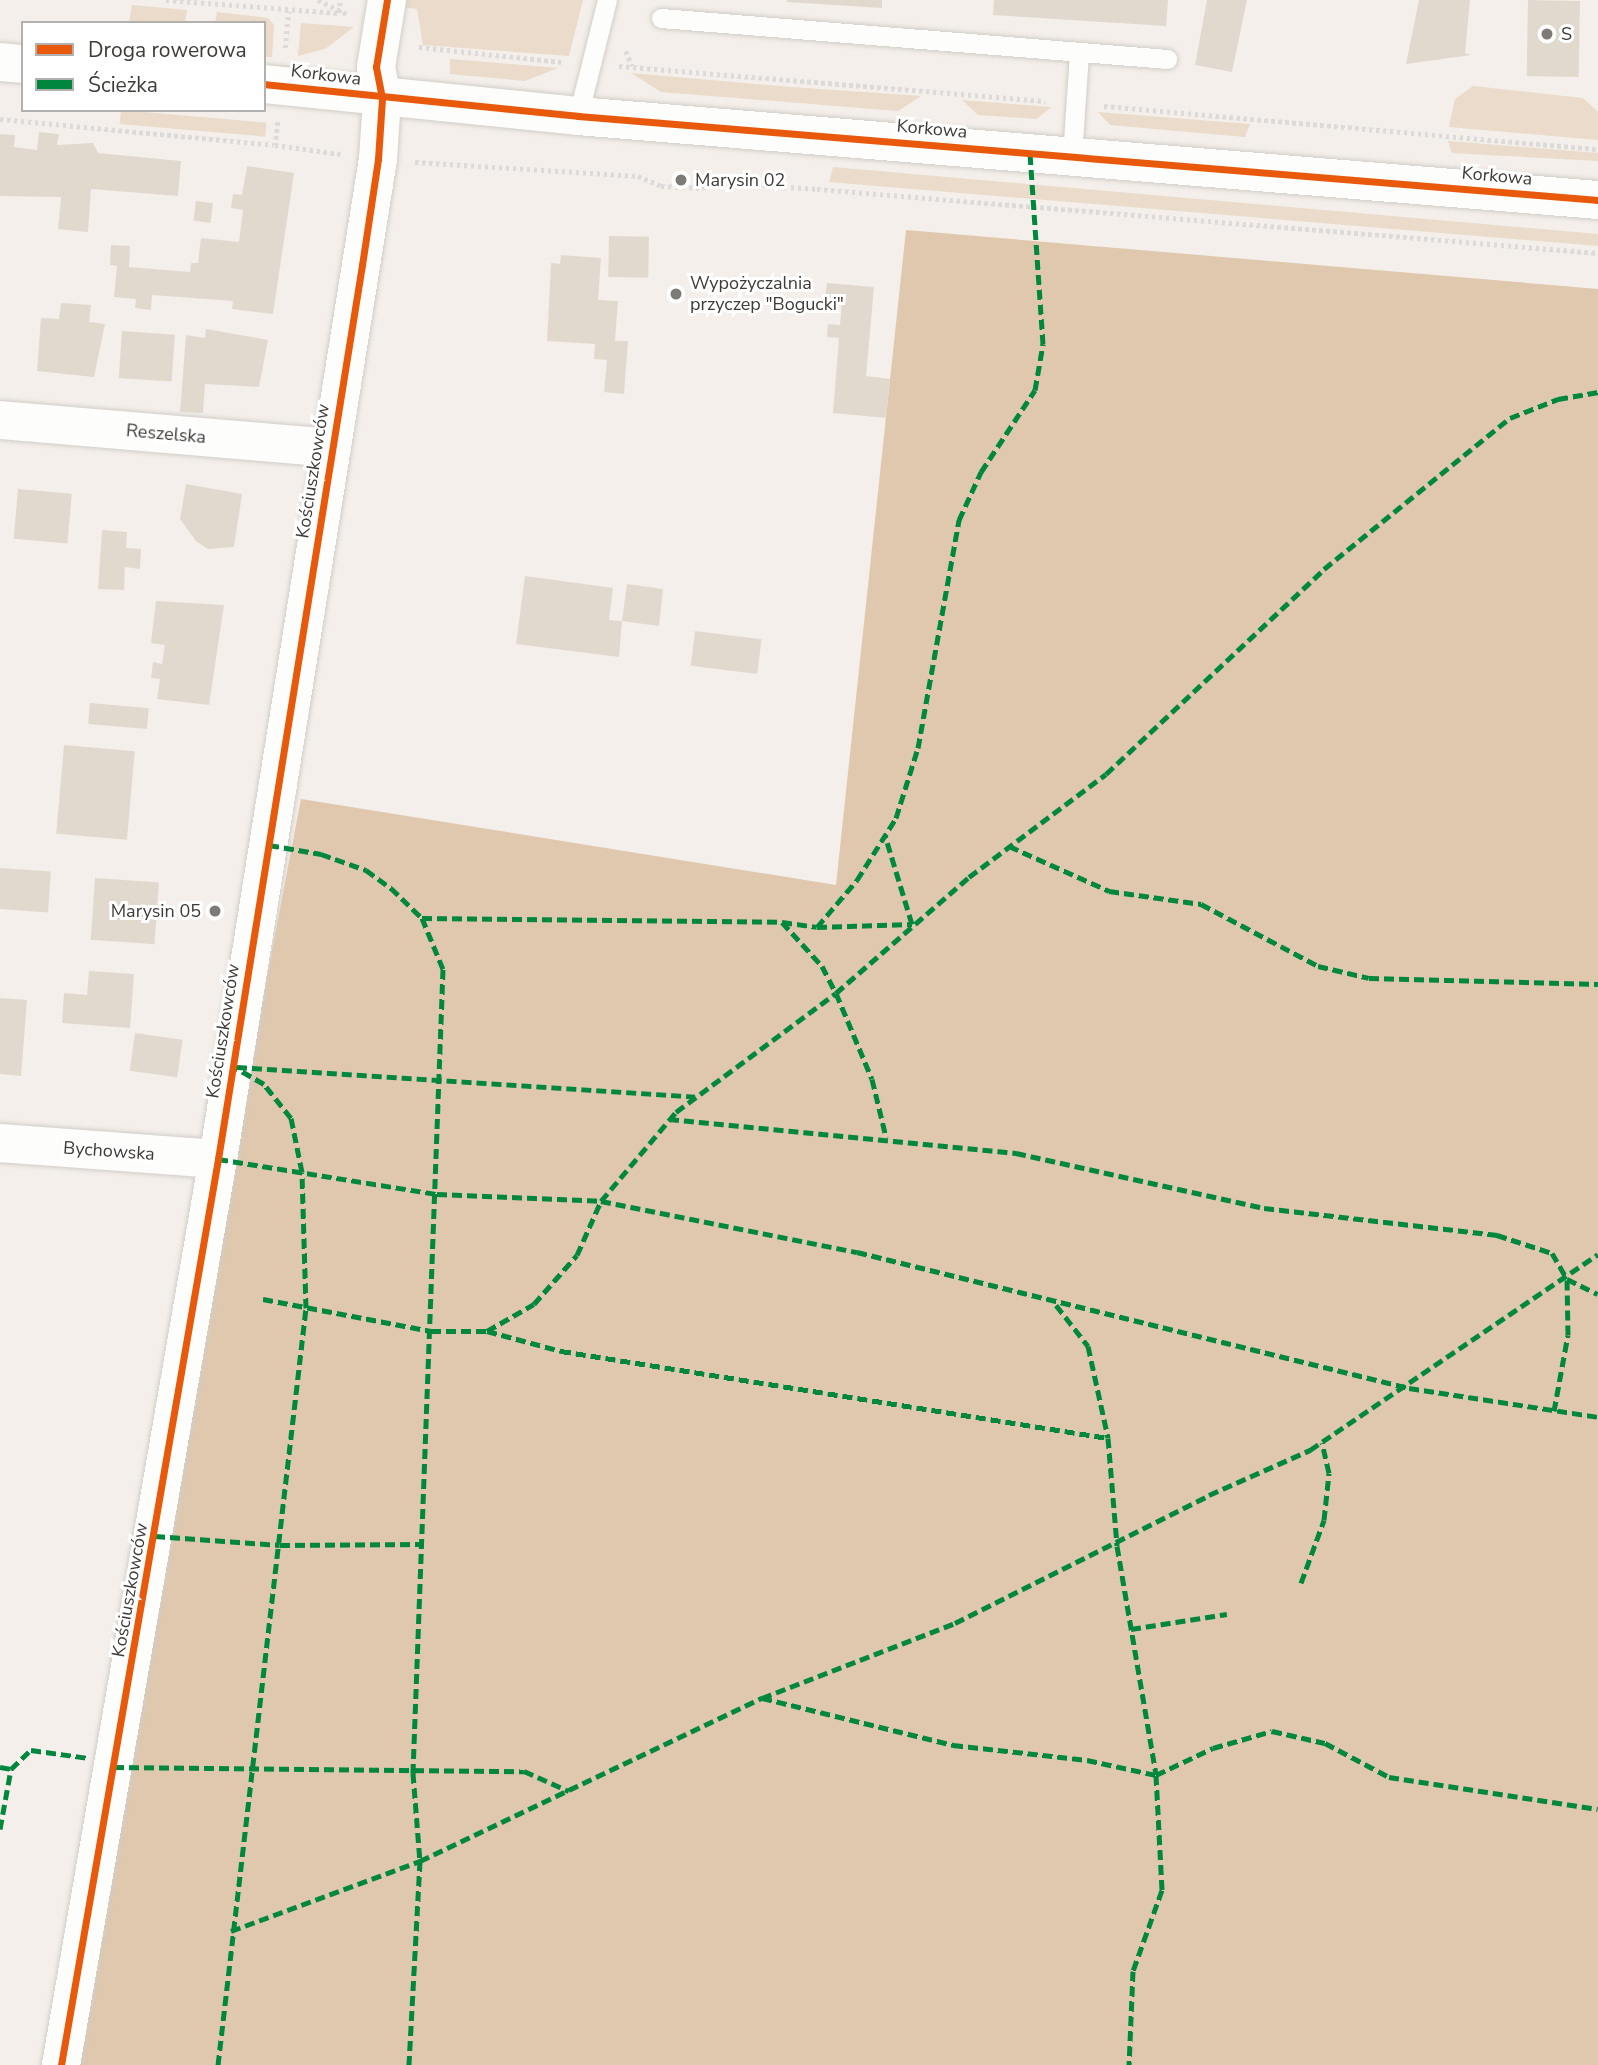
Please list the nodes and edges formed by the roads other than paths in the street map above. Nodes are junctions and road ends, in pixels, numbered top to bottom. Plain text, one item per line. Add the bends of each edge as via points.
1 (607, 0) edge
2 (372, 8) edge
3 (661, 18) dead end
4 (1079, 52) junction
5 (1167, 59) dead end
6 (0, 62) edge
7 (21, 64) edge
8 (273, 85) edge
9 (382, 98) junction
10 (578, 116) junction
11 (1072, 156) junction
12 (1598, 200) edge
13 (0, 420) edge
14 (332, 448) junction
15 (0, 1143) edge
16 (219, 1159) junction
17 (61, 2065) edge

1 - 10 lane
2 - 9 street, Kościuszkowców
3 - 4 lane
4 - 5 lane
4 - 11 lane
6 - 7 street
8 - 9 street, Korkowa
9 - 10 street, Korkowa
9 - 14 street, Kościuszkowców via 378,159
10 - 11 street, Korkowa
11 - 12 street, Korkowa
13 - 14 street, Reszelska
14 - 16 street, Kościuszkowców
15 - 16 street, Bychowska
16 - 17 street, Kościuszkowców

